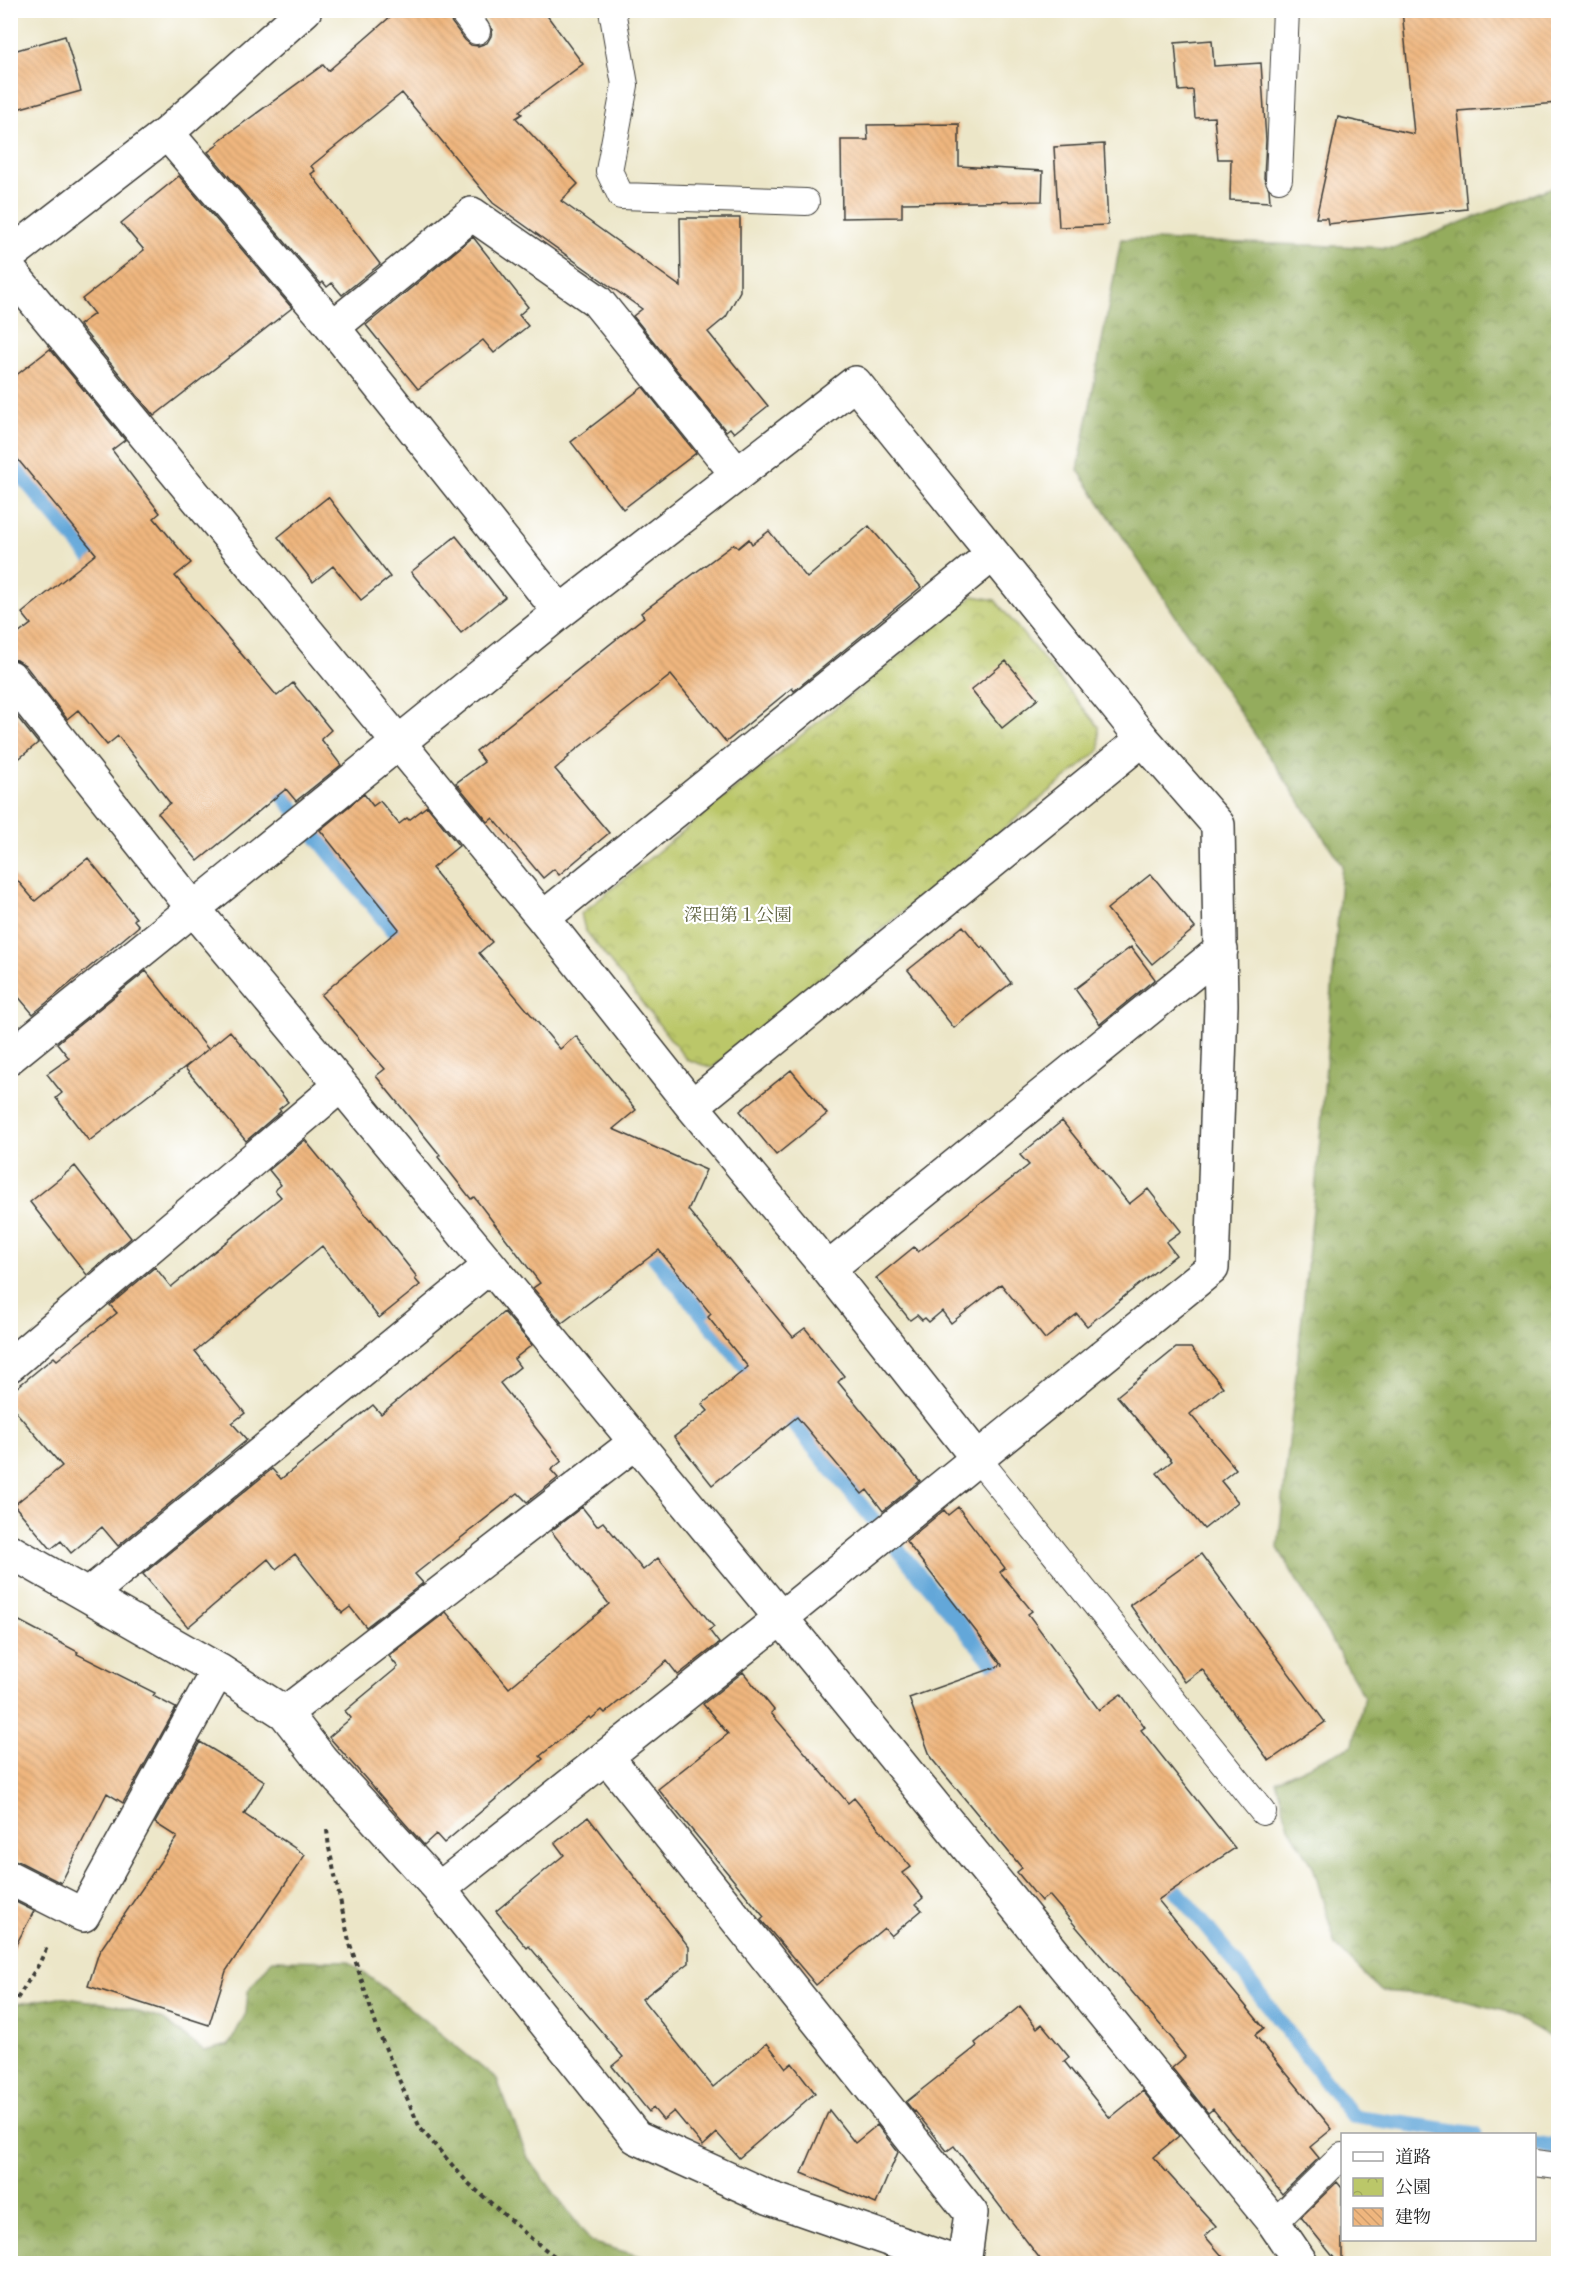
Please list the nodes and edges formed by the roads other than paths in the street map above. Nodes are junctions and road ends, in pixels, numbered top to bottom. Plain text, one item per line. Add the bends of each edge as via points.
1 (305, 10) edge
2 (461, 10) edge
3 (612, 10) edge
4 (1286, 10) edge
5 (477, 31) dead end
6 (167, 133) junction
7 (1279, 179) dead end
8 (806, 202) dead end
9 (10, 255) edge
10 (10, 271) edge
11 (333, 327) junction
12 (737, 474) junction
13 (993, 554) junction
14 (560, 612) junction
15 (10, 677) edge
16 (1143, 740) junction
17 (399, 742) junction
18 (193, 908) junction
19 (543, 918) junction
20 (1221, 950) junction
21 (14, 1049) edge
22 (341, 1085) junction
23 (692, 1106) junction
24 (490, 1266) junction
25 (828, 1269) junction
26 (10, 1365) edge
27 (636, 1442) junction
28 (978, 1458) junction
29 (10, 1551) edge
30 (88, 1596) junction
31 (781, 1618) junction
32 (218, 1670) junction
33 (285, 1713) junction
34 (607, 1757) junction
35 (1263, 1812) dead end
36 (10, 1878) edge
37 (439, 1889) junction
38 (1341, 2157) edge
39 (1536, 2163) edge
40 (1558, 2166) edge
41 (1274, 2223) junction
42 (962, 2264) edge
43 (1302, 2264) edge

1 - 6 street
2 - 5 lane
3 - 8 lane via 625,85 609,171 621,196
4 - 7 lane
6 - 9 street
6 - 11 street
10 - 17 street
11 - 12 street via 472,214 597,301
11 - 14 street
12 - 13 street via 855,383
12 - 14 street
13 - 16 street
13 - 19 street
14 - 17 street
15 - 18 street
16 - 20 street via 1218,825
16 - 23 street
17 - 18 street
17 - 19 street
18 - 21 street
18 - 22 street
19 - 23 street
20 - 25 street
20 - 28 street via 1212,1269
22 - 24 street
22 - 26 street
23 - 25 street
24 - 27 street
24 - 30 street
25 - 28 street
27 - 31 street
27 - 33 street
28 - 31 street
28 - 35 lane
29 - 30 street
30 - 32 street
31 - 34 street
31 - 41 street
32 - 33 street
32 - 36 street via 83,1915
33 - 37 street via 320,1758
34 - 37 street
34 - 42 street via 971,2213
37 - 42 street via 636,2137 770,2198
38 - 41 lane
39 - 40 lane
41 - 43 street

